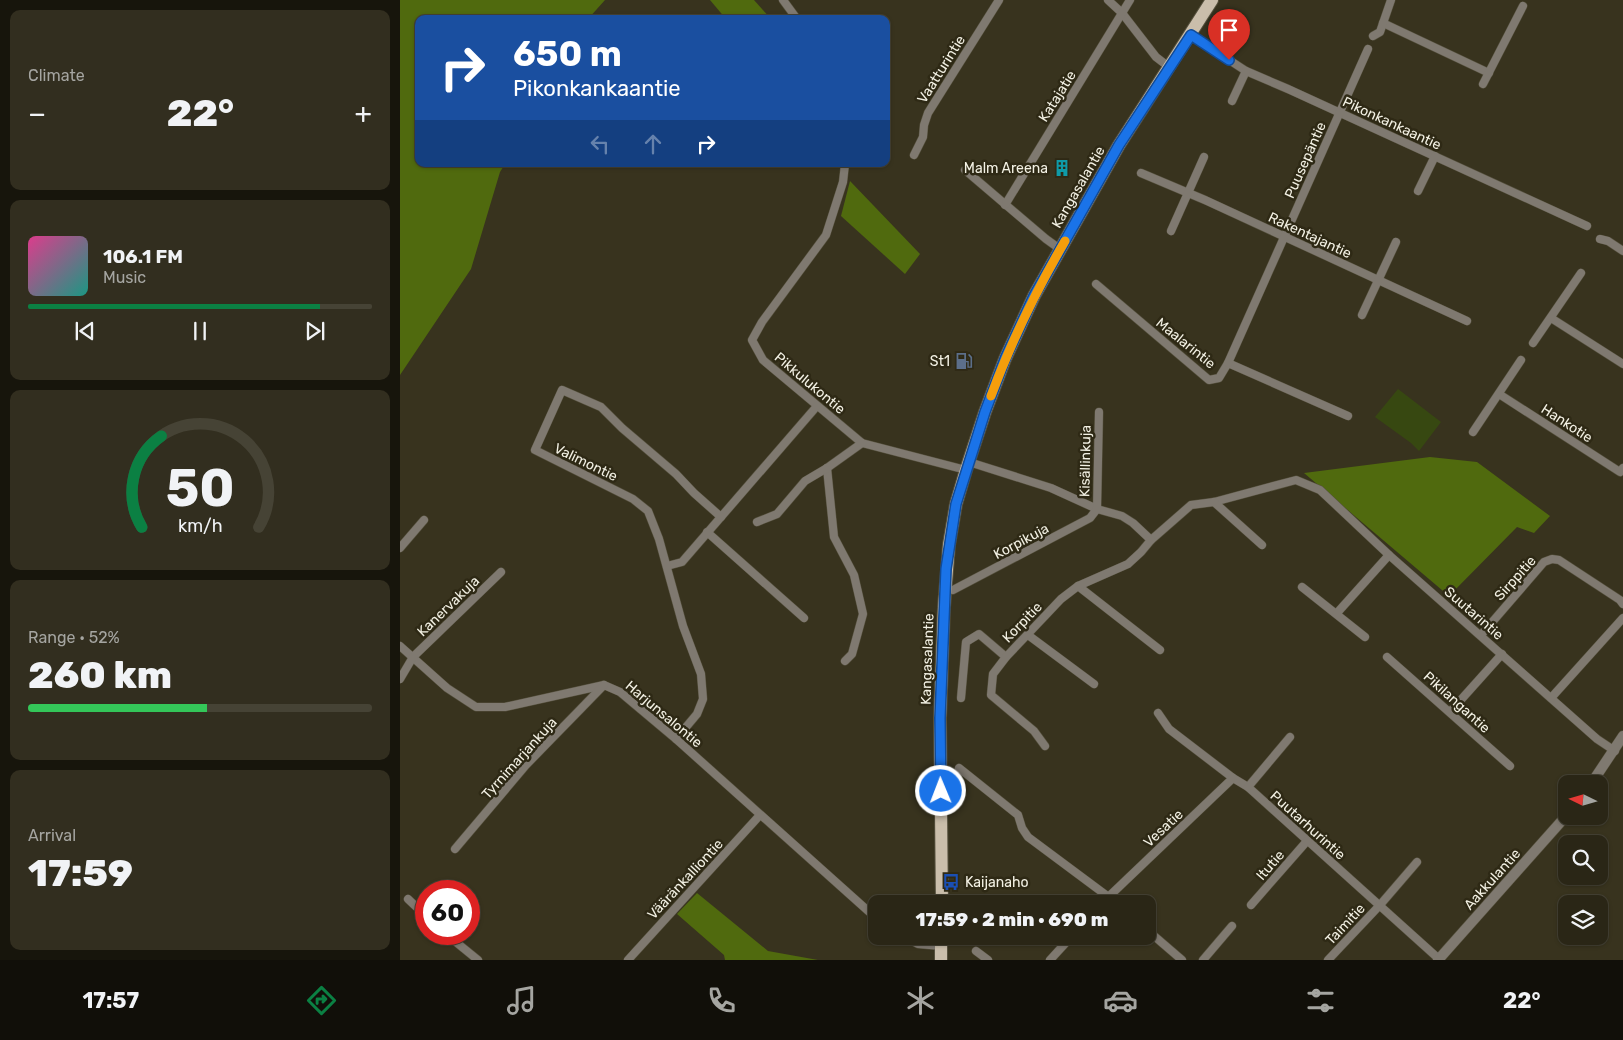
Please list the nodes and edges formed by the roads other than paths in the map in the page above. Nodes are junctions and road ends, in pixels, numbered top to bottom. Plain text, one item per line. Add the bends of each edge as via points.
1 (783, 0) edge
2 (999, 0) edge
3 (1108, 0) edge
4 (1130, 0) edge
5 (1212, 0) edge
6 (1391, 0) edge
7 (1523, 6) dead end
8 (1122, 12) junction
9 (794, 15) edge
10 (1382, 23) junction
11 (1191, 35) junction
12 (1374, 36) dead end
13 (1368, 49) dead end
14 (1169, 67) junction
15 (1246, 71) junction
16 (1489, 73) junction
17 (1483, 84) dead end
18 (1232, 101) dead end
19 (1340, 113) junction
20 (914, 155) dead end
21 (1434, 156) junction
22 (1204, 157) dead end
23 (844, 167) edge
24 (965, 170) dead end
25 (1141, 173) dead end
26 (1418, 191) dead end
27 (1188, 192) junction
28 (1005, 204) junction
29 (1587, 226) dead end
30 (1171, 231) dead end
31 (1284, 237) junction
32 (1600, 239) dead end
33 (1396, 242) dead end
34 (1060, 249) junction
35 (1623, 251) edge
36 (1581, 273) dead end
37 (1377, 280) junction
38 (1096, 284) dead end
39 (1362, 315) dead end
40 (1551, 318) junction
41 (1467, 321) dead end
42 (1533, 343) dead end
43 (1521, 360) dead end
44 (1228, 363) junction
45 (1623, 364) edge
46 (1500, 394) junction
47 (817, 406) junction
48 (1098, 412) dead end
49 (1348, 416) dead end
50 (1473, 432) dead end
51 (862, 443) junction
52 (968, 466) junction
53 (828, 468) junction
54 (1622, 470) edge
55 (1320, 490) joint
56 (1214, 502) junction
57 (1097, 509) junction
58 (721, 517) junction
59 (424, 520) dead end
60 (757, 522) dead end
61 (707, 532) junction
62 (1151, 540) junction
63 (1262, 545) dead end
64 (400, 548) edge
65 (1389, 555) junction
66 (667, 566) junction
67 (501, 572) dead end
68 (1078, 586) junction
69 (1302, 587) dead end
70 (953, 590) dead end
71 (1623, 604) edge
72 (1336, 613) junction
73 (804, 618) dead end
74 (1623, 618) edge
75 (1028, 635) junction
76 (1481, 635) junction
77 (1365, 637) dead end
78 (400, 646) edge
79 (1160, 650) dead end
80 (1502, 654) junction
81 (1006, 657) junction
82 (1387, 657) dead end
83 (413, 658) junction
84 (845, 662) dead end
85 (400, 679) edge
86 (1094, 684) dead end
87 (604, 685) junction
88 (961, 698) dead end
89 (1551, 698) junction
90 (1450, 712) junction
91 (1158, 713) dead end
92 (1623, 736) edge
93 (1290, 737) dead end
94 (676, 739) junction
95 (1045, 746) dead end
96 (1614, 751) junction
97 (1510, 766) dead end
98 (959, 768) dead end
99 (1597, 775) edge
100 (1233, 778) junction
101 (1248, 787) junction
102 (760, 815) junction
103 (1558, 825) edge
104 (1307, 841) junction
105 (456, 849) dead end
106 (1417, 862) dead end
107 (942, 895) edge
108 (1107, 895) edge
109 (1109, 895) edge
110 (408, 899) dead end
111 (1251, 905) dead end
112 (415, 906) edge
113 (1380, 906) junction
114 (868, 911) edge
115 (1232, 926) dead end
116 (1156, 938) edge
117 (460, 945) edge
118 (941, 945) edge
119 (1064, 945) edge
120 (976, 952) dead end
121 (1438, 959) edge
122 (478, 960) edge
123 (628, 960) edge
124 (941, 960) edge
125 (988, 960) edge
126 (1050, 960) edge
127 (1182, 960) edge
128 (1203, 960) edge
129 (1328, 960) edge

1 - 9 street
2 - 20 street, Vaatturintie via 928,113 923,137
3 - 8 street
4 - 8 street, Katajatie
5 - 11 main road, Kangasalantie
6 - 10 street
7 - 16 street
8 - 14 street via 1156,56
8 - 28 street, Katajatie
10 - 12 street via 1380,32
10 - 16 street
11 - 14 main road, Kangasalantie
11 - 15 street, Pikonkankaantie
13 - 19 street, Puusepäntie
14 - 34 main road, Kangasalantie via 1119,145
15 - 18 street
15 - 19 street, Pikonkankaantie
16 - 17 street
19 - 21 street, Pikonkankaantie
19 - 31 street, Puusepäntie
21 - 26 street
21 - 29 street, Pikonkankaantie
22 - 27 street
23 - 47 street, Pikkulukontie via 843,182 826,235 752,340 763,360
24 - 28 street
25 - 27 street, Rakentajantie
27 - 30 street
27 - 31 street, Rakentajantie
28 - 34 street
31 - 37 street, Rakentajantie
31 - 44 street, Puusepäntie
32 - 35 street
33 - 37 street
34 - 52 main road, Kangasalantie via 1005,359
36 - 40 street
37 - 39 street
37 - 41 street, Rakentajantie
38 - 44 street, Maalarintie via 1209,380 1219,378
40 - 42 street
40 - 45 street
43 - 46 street
44 - 49 street, Maalarintie
46 - 50 street
46 - 54 street, Hankotie
47 - 51 street, Pikkulukontie
47 - 58 street
48 - 57 street, Kisällinkuja
51 - 52 street, Pikkulukontie
51 - 53 street
52 - 57 street via 1051,488
52 - 107 main road, Kangasalantie via 956,504 946,569 940,718
53 - 60 street via 806,481 777,514
53 - 84 street via 834,537 854,575 863,614 852,654
55 - 56 street, Korpitie via 1296,480
55 - 65 street, Suutarintie
56 - 62 street, Korpitie via 1191,505
56 - 63 street
57 - 62 street via 1122,516
57 - 70 street, Korpikuja via 1086,521
58 - 61 street
58 - 66 street, Valimontie via 601,407 562,390 535,450 633,499 648,511
59 - 64 street
61 - 66 street via 682,562
61 - 73 street
62 - 68 street, Korpitie via 1128,564
65 - 72 street
65 - 76 street, Suutarintie
66 - 94 street, Valimontie via 683,626 701,674 703,699 697,714
67 - 83 street, Kanervakuja
68 - 75 street, Korpitie
68 - 79 street
69 - 72 street
71 - 76 street, Sirppitie via 1559,560 1552,559 1544,562
72 - 77 street
74 - 89 street
75 - 81 street, Korpitie
75 - 86 street
76 - 80 street, Suutarintie
78 - 83 street, Harjunsalontie
80 - 89 street, Suutarintie
80 - 90 street
81 - 88 street via 979,634 966,642
81 - 95 street, Korpitie via 993,674 991,695 1034,731
82 - 90 street, Pikilangantie
83 - 85 street, Kanervakuja
83 - 87 street, Harjunsalontie via 446,688 476,707 505,706
87 - 94 street, Harjunsalontie via 620,692
87 - 105 street, Tyrnimarjankuja via 526,765
89 - 96 street, Suutarintie
90 - 97 street, Pikilangantie
91 - 100 street, Puutarhurintie via 1169,729
92 - 96 street
93 - 101 street
94 - 102 street, Harjunsalontie
96 - 99 street
98 - 108 street via 1018,815 1028,837
100 - 101 street, Puutarhurintie
100 - 109 street, Vesatie
101 - 104 street, Puutarhurintie
102 - 114 street, Harjunsalontie
102 - 123 street, Vääränkalliontie
103 - 121 street, Aakkulantie
104 - 111 street, Itutie
104 - 113 street, Puutarhurintie
106 - 113 street, Taimitie
110 - 112 street
113 - 121 street, Puutarhurintie
113 - 129 street, Taimitie
115 - 128 street
116 - 127 street
117 - 122 street
118 - 124 main road
119 - 126 street
120 - 125 street

